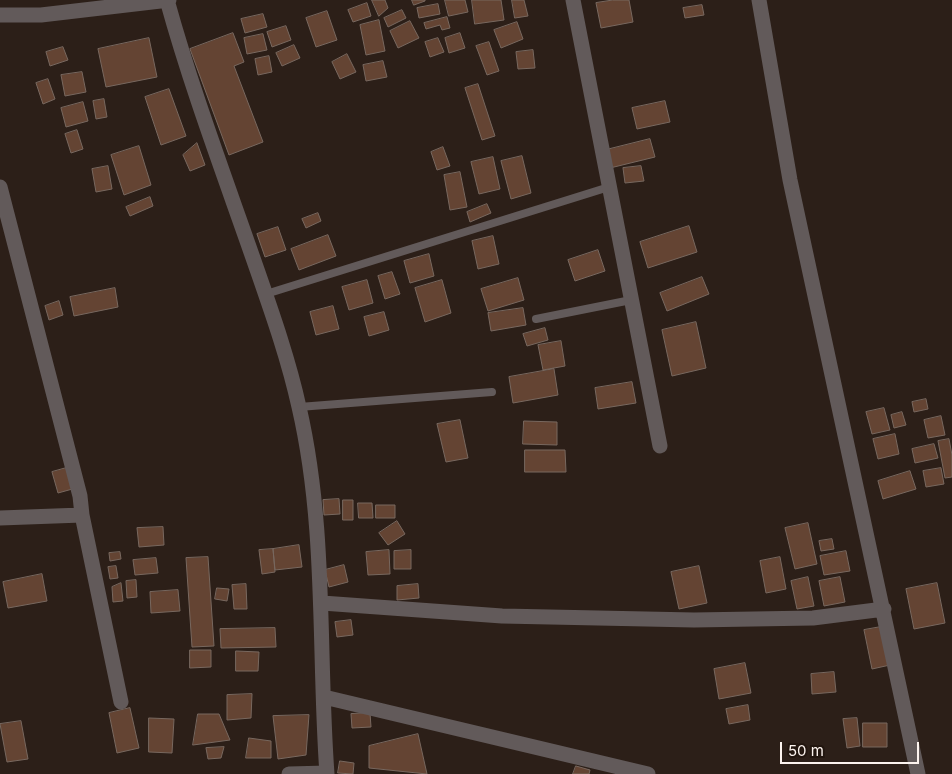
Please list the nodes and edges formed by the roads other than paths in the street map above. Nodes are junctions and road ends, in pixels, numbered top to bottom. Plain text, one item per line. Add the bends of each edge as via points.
1 (168, 0) edge
2 (573, 0) edge
3 (759, 0) edge
4 (0, 15) edge
5 (609, 187) junction
6 (0, 188) edge
7 (266, 294) junction
8 (631, 300) junction
9 (536, 318) dead end
10 (492, 392) dead end
11 (300, 407) junction
12 (660, 446) dead end
13 (82, 515) junction
14 (0, 518) edge
15 (322, 604) junction
16 (884, 609) junction
17 (324, 697) junction
18 (121, 702) dead end
19 (289, 774) edge
20 (327, 774) edge
21 (648, 774) edge
22 (918, 774) edge

1 - 4 street via 41,15
1 - 7 street via 184,58
2 - 5 street
3 - 16 street via 790,180
5 - 7 lane
5 - 8 street
6 - 13 street via 80,496
7 - 11 street
8 - 9 lane
8 - 12 street
10 - 11 lane
11 - 15 street via 314,497
13 - 14 street
13 - 18 street
15 - 16 street via 502,616 694,620 813,618
15 - 17 street
16 - 22 street
17 - 20 street
17 - 21 street
19 - 20 street

